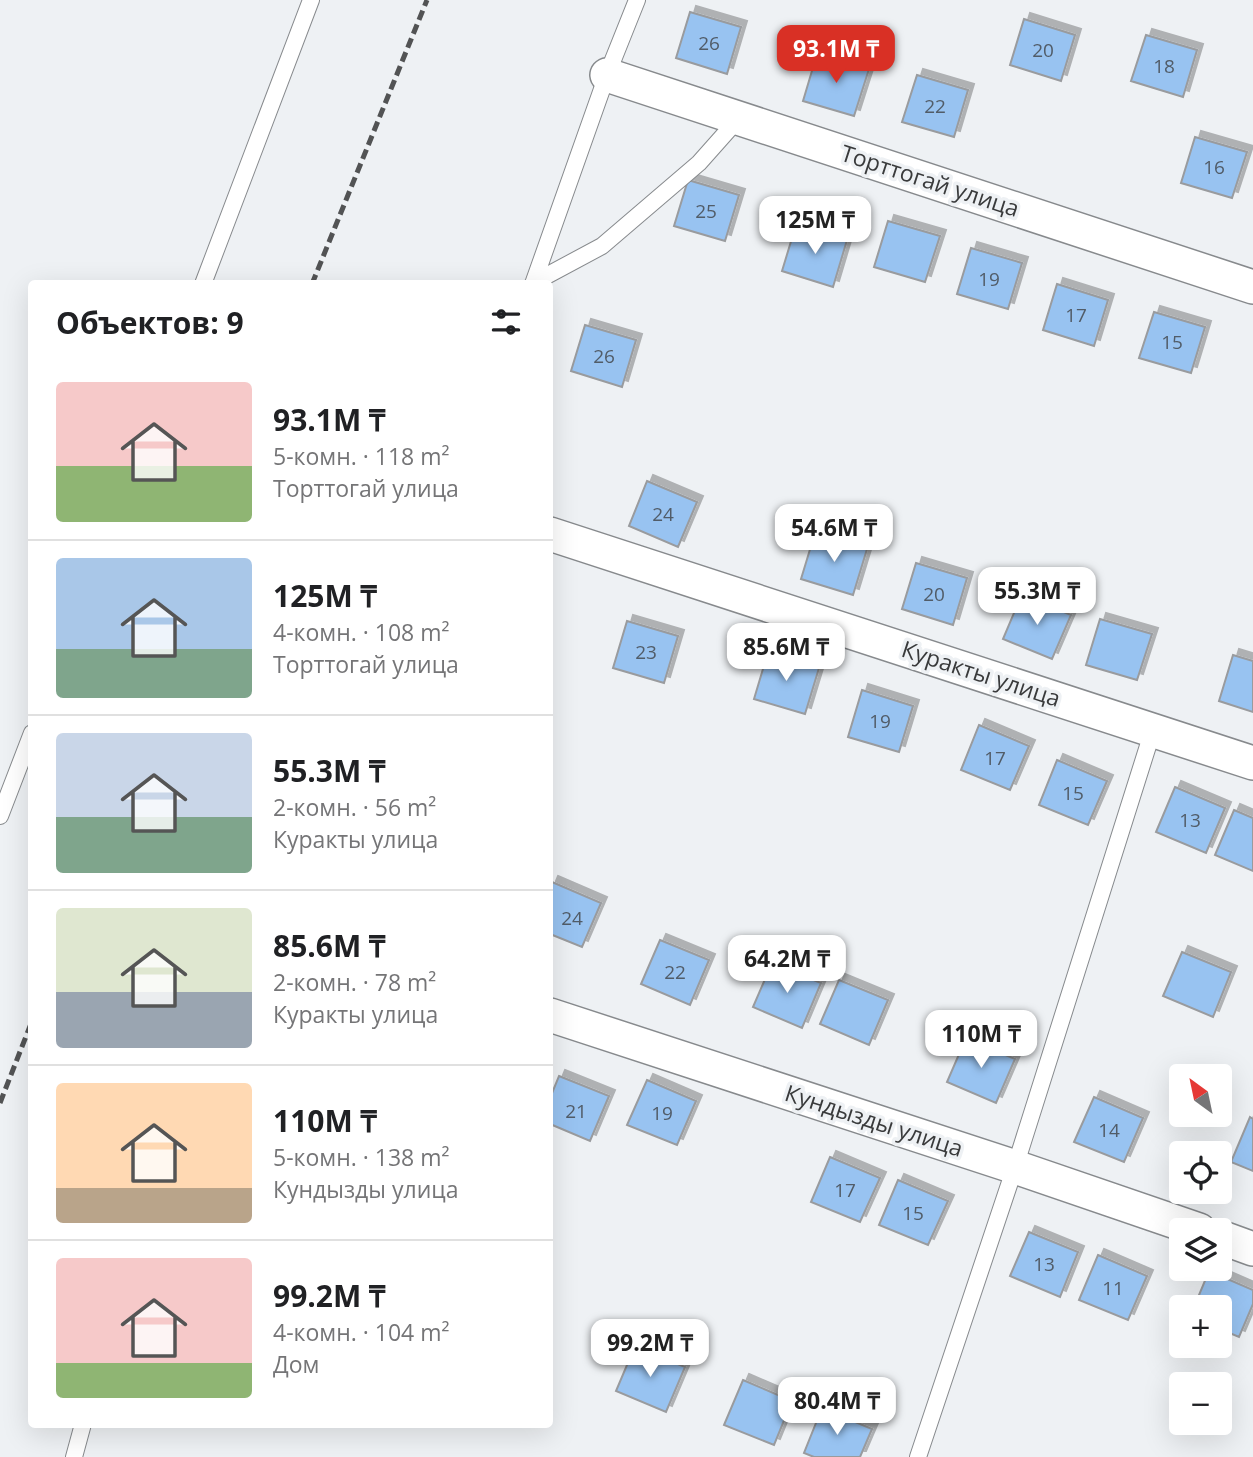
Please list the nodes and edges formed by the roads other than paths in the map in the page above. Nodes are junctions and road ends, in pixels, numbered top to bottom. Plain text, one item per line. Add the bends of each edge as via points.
1 (311, 0) edge
2 (637, 0) edge
3 (607, 75) junction
4 (739, 118) junction
5 (205, 280) edge
6 (534, 280) edge
7 (539, 280) edge
8 (1253, 287) edge
9 (553, 535) edge
10 (1153, 730) junction
11 (28, 743) edge
12 (1253, 763) edge
13 (0, 816) edge
14 (553, 1016) edge
15 (1015, 1167) junction
16 (1169, 1220) edge
17 (1232, 1241) edge
18 (1253, 1249) edge
19 (82, 1428) edge
20 (74, 1457) edge
21 (918, 1457) edge

1 - 5 lane
2 - 3 lane
3 - 4 street, Торттогай улица
3 - 6 lane
4 - 7 lane via 699,163 602,246
4 - 8 street, Торттогай улица
9 - 10 street, Куракты улица
10 - 12 street, Куракты улица
10 - 15 lane
11 - 13 lane
14 - 15 street, Кундызды улица
15 - 16 street, Кундызды улица
15 - 21 lane
17 - 18 street
19 - 20 lane

